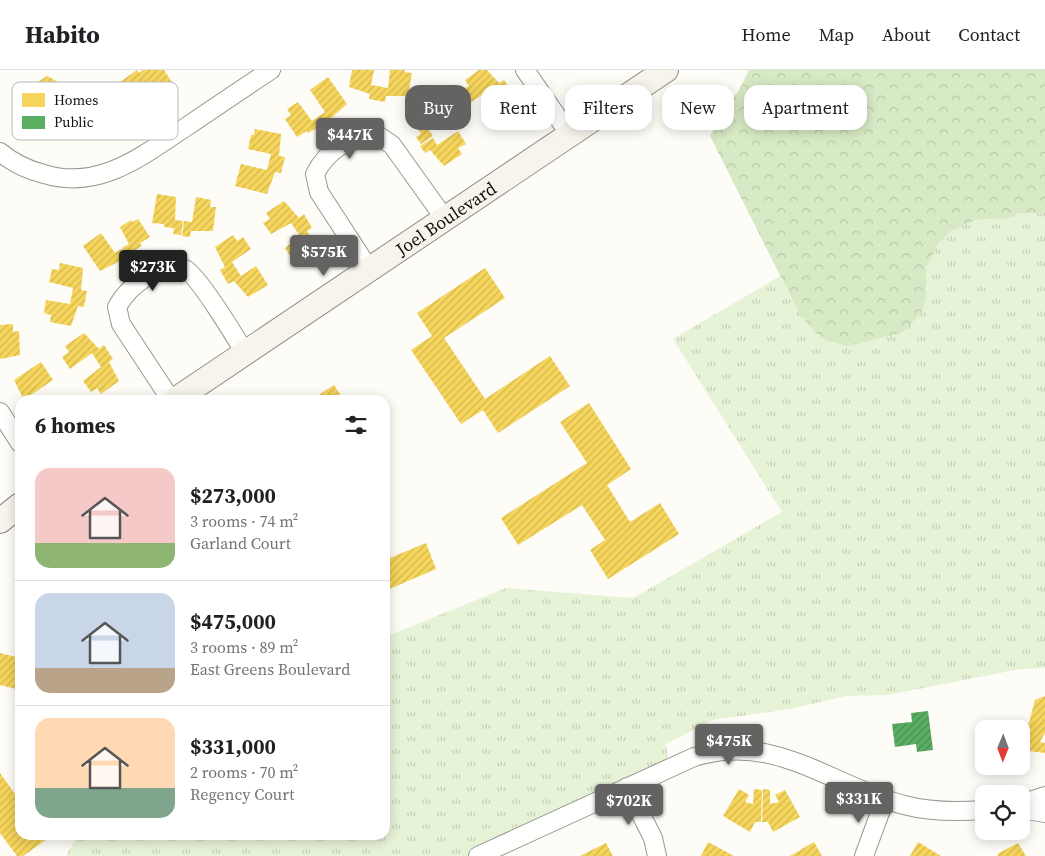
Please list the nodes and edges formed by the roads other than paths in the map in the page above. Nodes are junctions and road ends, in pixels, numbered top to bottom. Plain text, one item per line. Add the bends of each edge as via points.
1 (271, 70) edge
2 (525, 70) edge
3 (666, 70) edge
4 (178, 132) edge
5 (570, 135) junction
6 (166, 140) edge
7 (0, 152) edge
8 (445, 219) junction
9 (369, 270) junction
10 (245, 353) junction
11 (167, 395) edge
12 (182, 395) edge
13 (0, 412) edge
14 (15, 435) edge
15 (15, 509) edge
16 (0, 521) edge
17 (627, 787) junction
18 (1045, 796) edge
19 (885, 799) junction
20 (1030, 801) edge
21 (1030, 810) edge
22 (975, 811) edge
23 (1045, 813) edge
24 (478, 856) edge
25 (657, 856) edge
26 (864, 856) edge

1 - 4 street
2 - 5 street
3 - 5 main road, Joel Boulevard
5 - 8 main road, Joel Boulevard
6 - 7 street via 142,156 105,174 88,178 54,178 29,170
8 - 9 main road, Joel Boulevard
8 - 9 street via 392,146 376,134 356,137 323,158 315,174 319,192
9 - 10 main road, Joel Boulevard
10 - 11 street via 186,270 169,266 153,272 126,291 117,307 121,324
10 - 12 main road, Joel Boulevard
13 - 14 street
15 - 16 main road
17 - 19 street via 694,757 735,749 756,750 792,760
17 - 24 street
17 - 25 street via 653,838
18 - 20 street
19 - 22 street via 920,809
19 - 26 street
21 - 23 street

